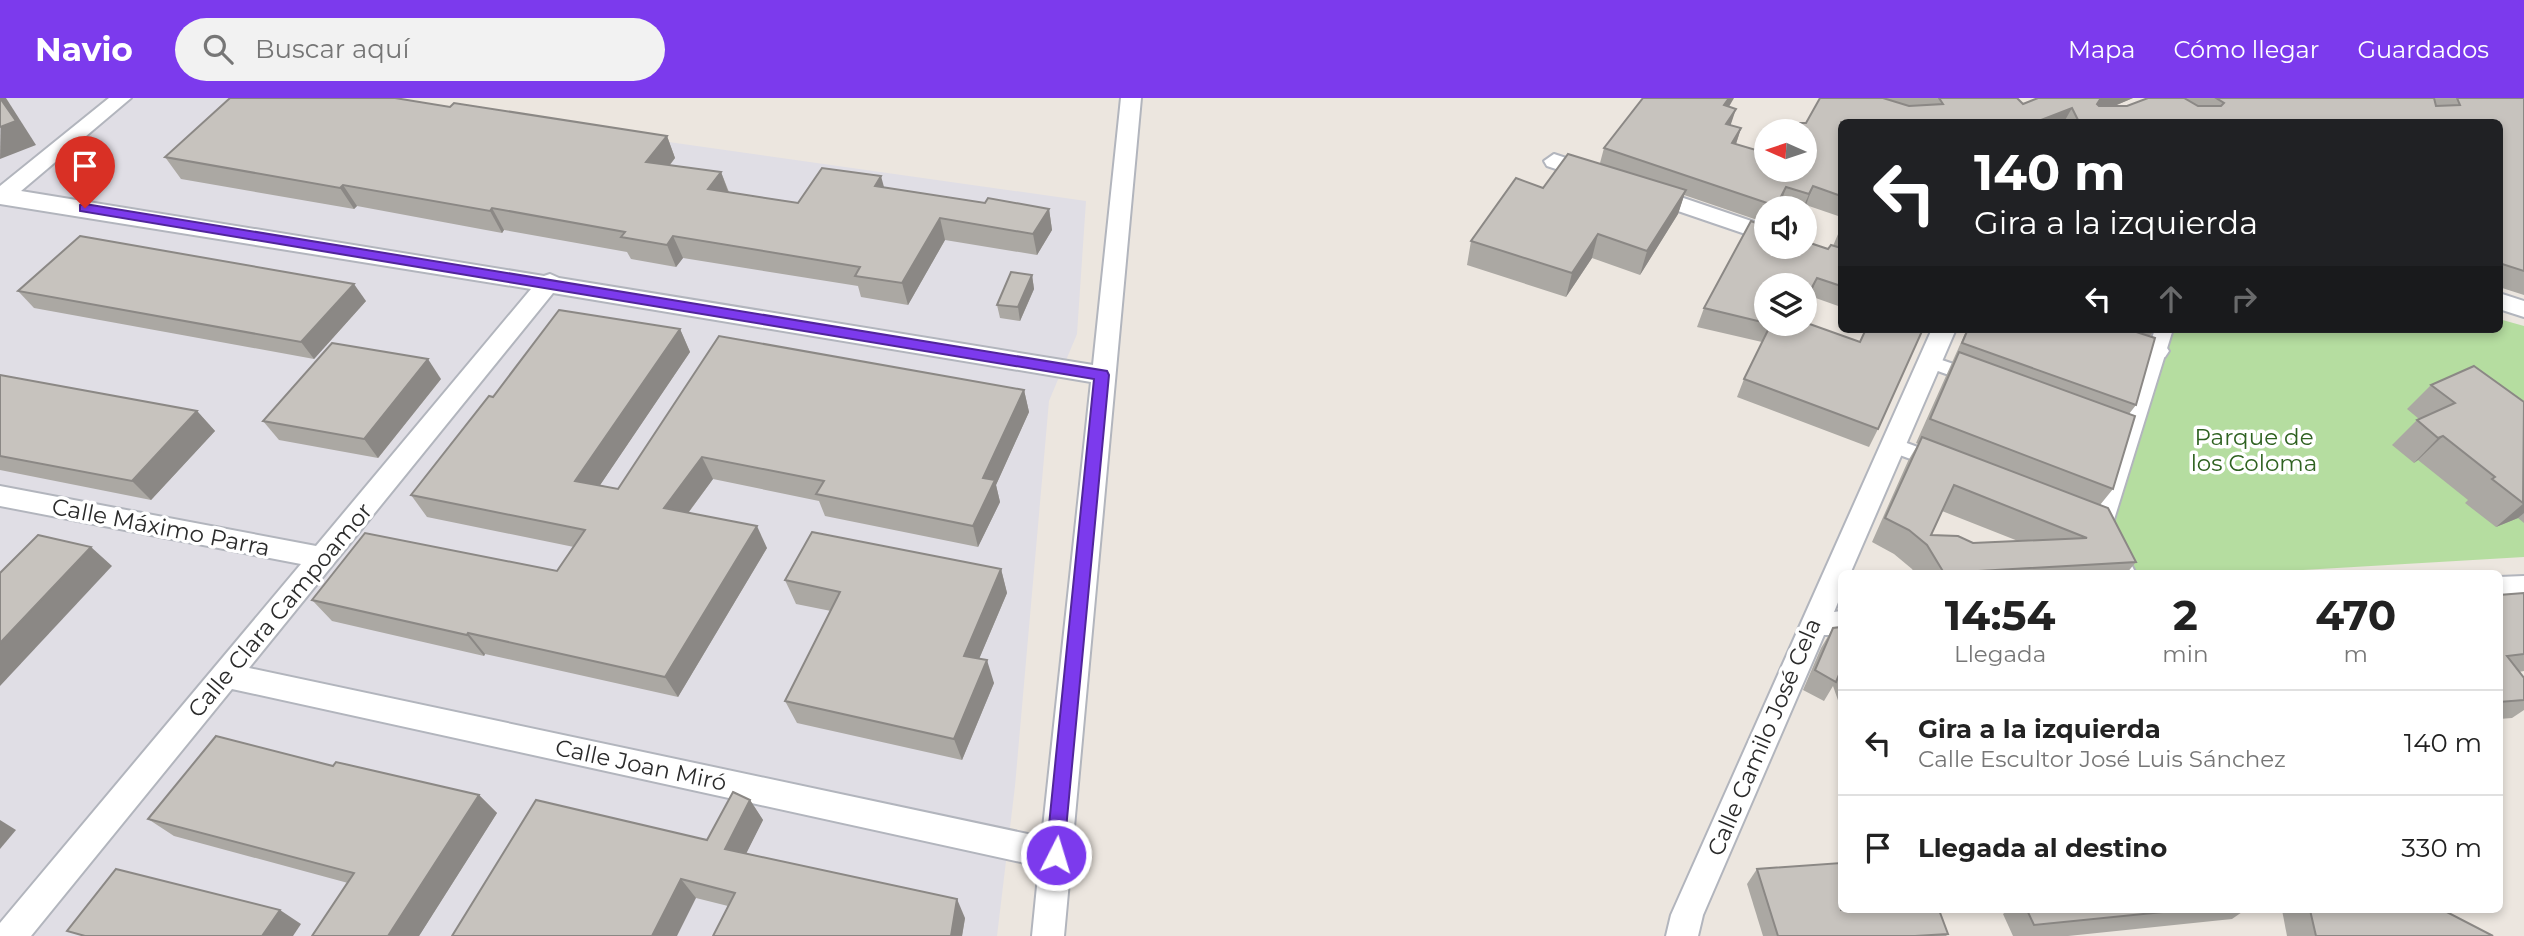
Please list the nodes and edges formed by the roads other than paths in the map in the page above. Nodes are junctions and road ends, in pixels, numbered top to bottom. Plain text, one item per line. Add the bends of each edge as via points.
1 (121, 98) edge
2 (1131, 98) edge
3 (1553, 161) dead end
4 (1, 196) edge
5 (1754, 230) edge
6 (550, 282) junction
7 (2503, 303) edge
8 (2524, 309) edge
9 (1942, 333) edge
10 (2118, 333) edge
11 (2160, 340) edge
12 (1930, 362) junction
13 (1101, 375) junction
14 (1994, 385) edge
15 (2107, 427) edge
16 (2133, 436) junction
17 (1893, 445) junction
18 (1959, 471) edge
19 (0, 496) edge
20 (323, 558) junction
21 (2124, 570) edge
22 (2524, 587) edge
23 (2503, 588) edge
24 (1838, 623) edge
25 (1812, 624) junction
26 (226, 675) junction
27 (1056, 855) junction
28 (1684, 925) edge
29 (10, 936) edge
30 (1048, 936) edge

1 - 4 street
2 - 13 street
3 - 5 street
4 - 6 street
6 - 13 street
6 - 20 street, Calle Clara Campoamor
7 - 8 street
9 - 12 street, Calle Camilo José Cela
10 - 11 street
11 - 16 street
12 - 14 street
12 - 17 street, Calle Camilo José Cela
13 - 27 street
15 - 16 street
16 - 21 street via 2095,524
17 - 18 street
17 - 25 street, Calle Camilo José Cela
19 - 20 street, Calle Máximo Parra
20 - 26 street, Calle Clara Campoamor
22 - 23 street
24 - 25 street
25 - 28 street, Calle Camilo José Cela
26 - 27 street, Calle Joan Miró
26 - 29 street, Calle Clara Campoamor
27 - 30 street

